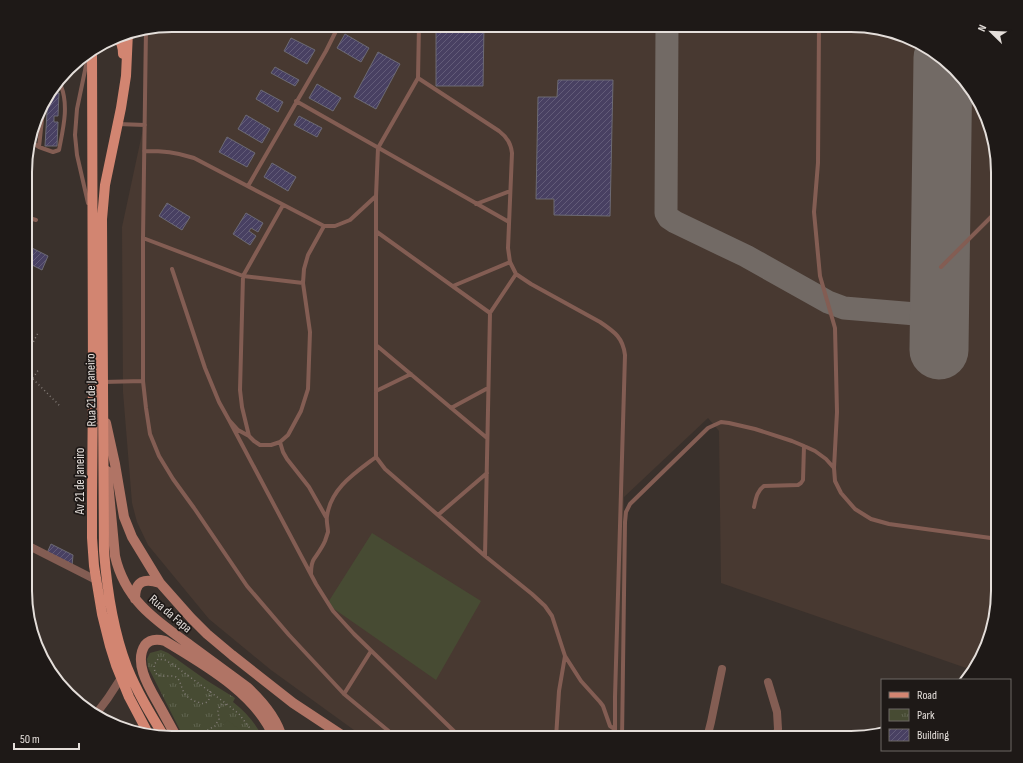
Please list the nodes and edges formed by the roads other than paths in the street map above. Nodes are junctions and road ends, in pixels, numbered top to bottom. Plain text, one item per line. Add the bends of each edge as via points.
1 (336, 32) edge
2 (419, 32) edge
3 (819, 32) edge
4 (146, 35) edge
5 (128, 39) edge
6 (121, 41) edge
7 (98, 54) edge
8 (92, 57) edge
9 (86, 62) edge
10 (418, 78) junction
11 (61, 87) edge
12 (296, 101) junction
13 (121, 108) junction
14 (93, 110) junction
15 (42, 121) edge
16 (118, 124) junction
17 (145, 125) junction
18 (35, 144) edge
19 (39, 147) junction
20 (378, 148) junction
21 (144, 151) junction
22 (248, 186) junction
23 (510, 191) junction
24 (376, 196) junction
25 (476, 204) junction
26 (283, 205) junction
27 (991, 217) edge
28 (32, 219) edge
29 (36, 220) dead end
30 (92, 220) junction
31 (509, 222) junction
32 (324, 226) junction
33 (377, 232) junction
34 (142, 238) junction
35 (510, 262) junction
36 (941, 267) dead end
37 (172, 269) dead end
38 (516, 274) junction
39 (243, 276) junction
40 (302, 283) junction
41 (453, 286) junction
42 (490, 313) junction
43 (376, 345) junction
44 (411, 374) junction
45 (143, 381) junction
46 (102, 382) junction
47 (488, 388) junction
48 (376, 391) junction
49 (451, 408) junction
50 (103, 411) junction
51 (229, 420) junction
52 (103, 425) junction
53 (249, 436) junction
54 (487, 438) junction
55 (280, 442) junction
56 (804, 446) junction
57 (376, 456) junction
58 (834, 468) junction
59 (487, 473) junction
60 (754, 507) dead end
61 (438, 515) junction
62 (327, 518) junction
63 (991, 538) edge
64 (32, 547) edge
65 (485, 556) junction
66 (311, 574) junction
67 (96, 580) junction
68 (160, 584) junction
69 (135, 599) junction
70 (372, 652) junction
71 (564, 656) junction
72 (722, 669) dead end
73 (121, 678) junction
74 (768, 682) dead end
75 (344, 694) junction
76 (99, 710) edge
77 (615, 726) junction
78 (145, 728) edge
79 (160, 731) edge
80 (173, 731) edge
81 (270, 731) edge
82 (279, 731) edge
83 (334, 731) edge
84 (389, 731) edge
85 (454, 731) edge
86 (556, 731) edge
87 (615, 731) edge
88 (622, 731) edge
89 (709, 731) edge
90 (778, 731) edge

1 - 12 lane
2 - 10 lane
3 - 58 lane via 818,163 814,212 820,276 835,328 837,412
4 - 17 lane
5 - 13 main road, Rua 21 de Janeiro
6 - 13 main road
7 - 14 main road
8 - 14 main road
9 - 30 lane via 77,108 75,136
10 - 20 lane
10 - 23 lane via 499,130 508,139 512,148
11 - 19 lane via 65,120 59,150 53,152
12 - 20 lane
12 - 22 lane
13 - 16 main road, Rua 21 de Janeiro
14 - 30 main road
15 - 19 lane
16 - 17 lane
16 - 46 main road, Rua 21 de Janeiro via 105,185 102,218
17 - 21 lane
18 - 19 lane
20 - 24 lane
20 - 25 lane
21 - 22 lane via 172,152 194,158
21 - 34 lane
22 - 26 lane
23 - 25 lane
23 - 31 lane
24 - 32 lane via 350,220 335,226
24 - 33 lane
25 - 31 lane
26 - 32 lane
26 - 39 lane
27 - 36 lane
28 - 29 lane
30 - 67 main road, Av 21 de Janeiro via 92,532
31 - 35 lane
32 - 40 lane via 308,255
33 - 41 lane
33 - 43 lane
34 - 39 lane
34 - 45 lane
35 - 38 lane
35 - 41 lane
37 - 51 lane via 205,368
38 - 42 lane
38 - 77 lane via 600,322 611,330 624,346
39 - 40 lane
39 - 53 lane via 240,390
40 - 55 lane via 310,332 308,388 301,411 288,435
41 - 42 lane
42 - 47 lane
43 - 44 lane
43 - 48 lane
44 - 48 lane
44 - 49 lane
45 - 46 lane
45 - 75 lane via 150,434 173,479 247,586 289,636
46 - 50 main road, Rua 21 de Janeiro
47 - 49 lane
47 - 54 lane
48 - 57 lane
49 - 54 lane
50 - 52 main road, Rua 21 de Janeiro
50 - 68 main road via 124,517 132,537
51 - 53 lane via 238,430
51 - 66 lane
52 - 69 main road, Rua da Fapa via 115,556 122,577
52 - 79 main road, Rua 21 de Janeiro via 104,551 110,607 128,668
53 - 55 lane via 260,445
54 - 59 lane
55 - 62 lane via 286,459 309,487
56 - 58 lane via 826,459
56 - 60 lane via 802,483 764,486 756,496
56 - 88 lane via 755,429 721,422 708,428 630,504 625,522
57 - 61 lane via 385,469
57 - 62 lane via 339,487 331,500
58 - 63 lane via 841,493 855,510 871,519 889,524
59 - 61 lane
59 - 65 lane
61 - 65 lane
62 - 66 lane via 328,531 314,560
64 - 67 street
65 - 71 lane via 545,606 552,616
66 - 70 lane via 333,611
67 - 73 main road, Av 21 de Janeiro via 110,646
68 - 69 main road via 151,580 139,584 135,590
68 - 83 main road via 191,618 232,656
69 - 82 main road, Rua da Fapa via 157,621 258,697
70 - 75 lane
70 - 85 lane
71 - 77 lane via 603,706 610,726
71 - 86 lane
72 - 89 street
73 - 76 street
73 - 78 main road, Av 21 de Janeiro
74 - 90 street via 777,712
75 - 84 lane
77 - 87 lane
80 - 81 main road, Rua da Fapa via 147,684 141,665 143,649 149,641 165,641 234,687 260,712

